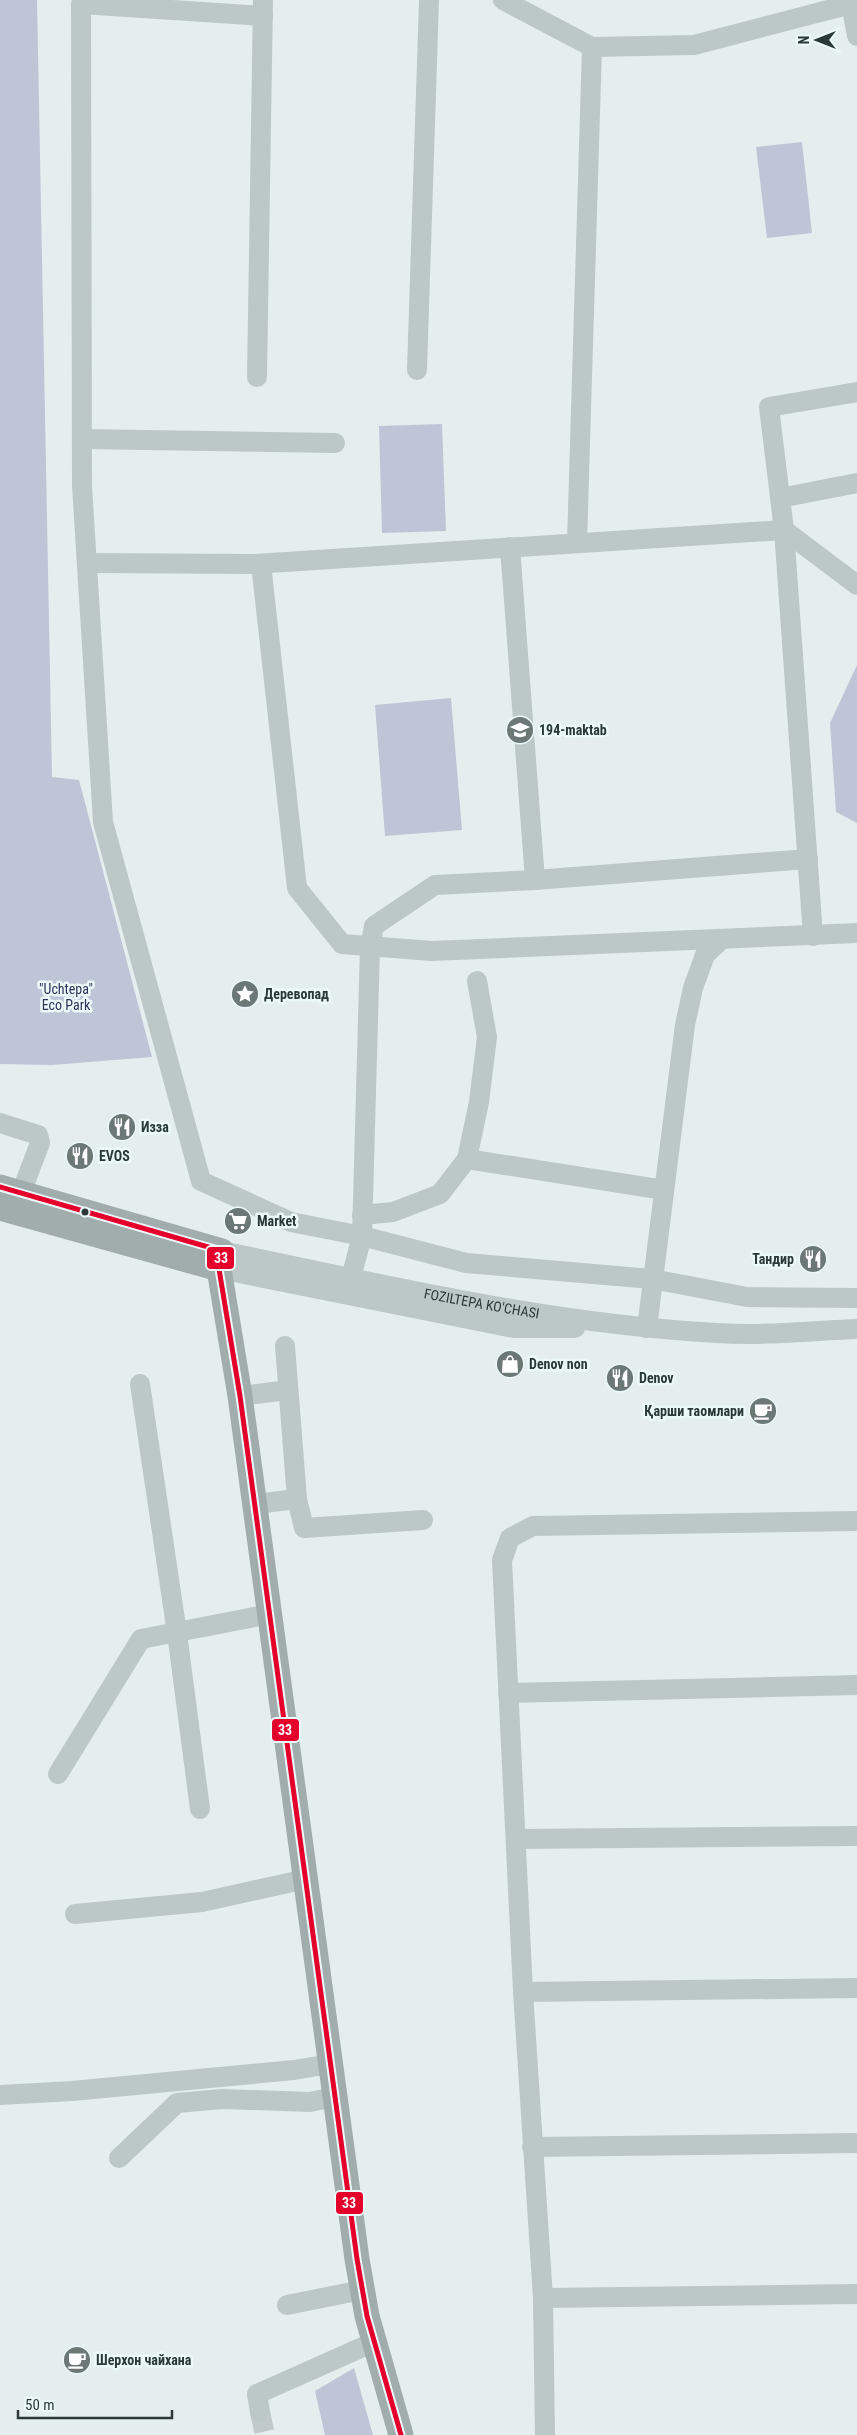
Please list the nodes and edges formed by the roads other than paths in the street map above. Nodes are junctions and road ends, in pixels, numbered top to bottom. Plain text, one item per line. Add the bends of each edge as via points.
1 (429, 0) edge
2 (503, 0) edge
3 (851, 2) edge
4 (263, 8) edge
5 (857, 36) edge
6 (592, 47) junction
7 (417, 370) dead end
8 (257, 377) dead end
9 (857, 392) edge
10 (82, 439) junction
11 (335, 443) dead end
12 (857, 483) edge
13 (780, 498) junction
14 (784, 530) junction
15 (577, 542) junction
16 (510, 547) junction
17 (87, 563) junction
18 (261, 564) junction
19 (857, 585) edge
20 (808, 860) junction
21 (535, 880) junction
22 (857, 933) edge
23 (814, 936) junction
24 (722, 939) junction
25 (370, 947) junction
26 (477, 981) dead end
27 (0, 1123) edge
28 (467, 1159) junction
29 (10, 1190) edge
30 (664, 1190) junction
31 (0, 1208) edge
32 (362, 1215) junction
33 (362, 1236) junction
34 (220, 1260) junction
35 (351, 1278) junction
36 (652, 1279) junction
37 (857, 1298) edge
38 (647, 1328) junction
39 (857, 1329) edge
40 (284, 1346) dead end
41 (140, 1384) dead end
42 (288, 1390) junction
43 (240, 1396) junction
44 (297, 1499) junction
45 (254, 1504) junction
46 (423, 1520) dead end
47 (857, 1521) edge
48 (270, 1614) junction
49 (177, 1632) junction
50 (857, 1685) edge
51 (508, 1693) junction
52 (58, 1774) dead end
53 (200, 1809) dead end
54 (857, 1836) edge
55 (516, 1839) junction
56 (306, 1879) junction
57 (75, 1914) dead end
58 (857, 1988) edge
59 (523, 1992) junction
60 (330, 2064) junction
61 (0, 2095) edge
62 (334, 2097) junction
63 (857, 2143) edge
64 (532, 2147) junction
65 (119, 2158) dead end
66 (362, 2290) junction
67 (857, 2294) edge
68 (543, 2298) junction
69 (287, 2306) dead end
70 (374, 2342) junction
71 (260, 2412) tunnel mouth
72 (401, 2435) edge
73 (545, 2435) edge

1 - 7 street
2 - 6 street
3 - 5 street
3 - 6 street via 694,45
4 - 8 street
4 - 10 street via 81,4
6 - 15 street
9 - 13 street via 770,408
10 - 11 street
10 - 17 street
12 - 13 street
13 - 14 street
14 - 15 street
14 - 19 street
14 - 20 street
15 - 16 street
16 - 18 street
16 - 21 street
17 - 18 street
17 - 33 street via 103,822 201,1181 291,1222
18 - 25 street via 297,888 342,944
20 - 21 street
20 - 23 street
21 - 25 street via 435,885 374,926
22 - 23 street
23 - 24 street
24 - 25 street via 432,951
24 - 30 street via 705,955 693,988 677,1077
25 - 32 street
26 - 28 street via 487,1038 479,1102
27 - 29 street via 38,1135 40,1143
28 - 30 street
28 - 32 street via 440,1194 393,1212
29 - 34 main road, FOZILTEPA KO'CHASI
30 - 36 street
31 - 34 main road, FOZILTEPA KO'CHASI
32 - 33 street
33 - 35 street
33 - 36 street via 466,1263
34 - 35 street, FOZILTEPA KO'CHASI
34 - 38 street, FOZILTEPA KO'CHASI via 514,1328
34 - 43 main road
35 - 38 street, FOZILTEPA KO'CHASI via 515,1309
36 - 37 street via 747,1297
36 - 38 street
38 - 39 street, FOZILTEPA KO'CHASI via 719,1333
40 - 42 street
41 - 49 street
42 - 43 street
42 - 44 street
43 - 45 main road
44 - 45 street
44 - 46 street via 304,1528
45 - 48 main road
47 - 51 street via 533,1526 510,1538 502,1560
48 - 49 street
48 - 56 main road
49 - 52 street via 141,1640
49 - 53 street
50 - 51 street
51 - 55 street
54 - 55 street
55 - 59 street
56 - 57 street via 202,1902
56 - 60 main road
58 - 59 street
59 - 64 street
60 - 61 street via 92,2089
60 - 62 main road
62 - 65 street via 310,2102 222,2099 177,2102
62 - 66 main road
63 - 64 street
64 - 68 street
66 - 69 street
66 - 70 main road
67 - 68 street
68 - 73 street
70 - 71 street via 257,2394
70 - 72 main road

